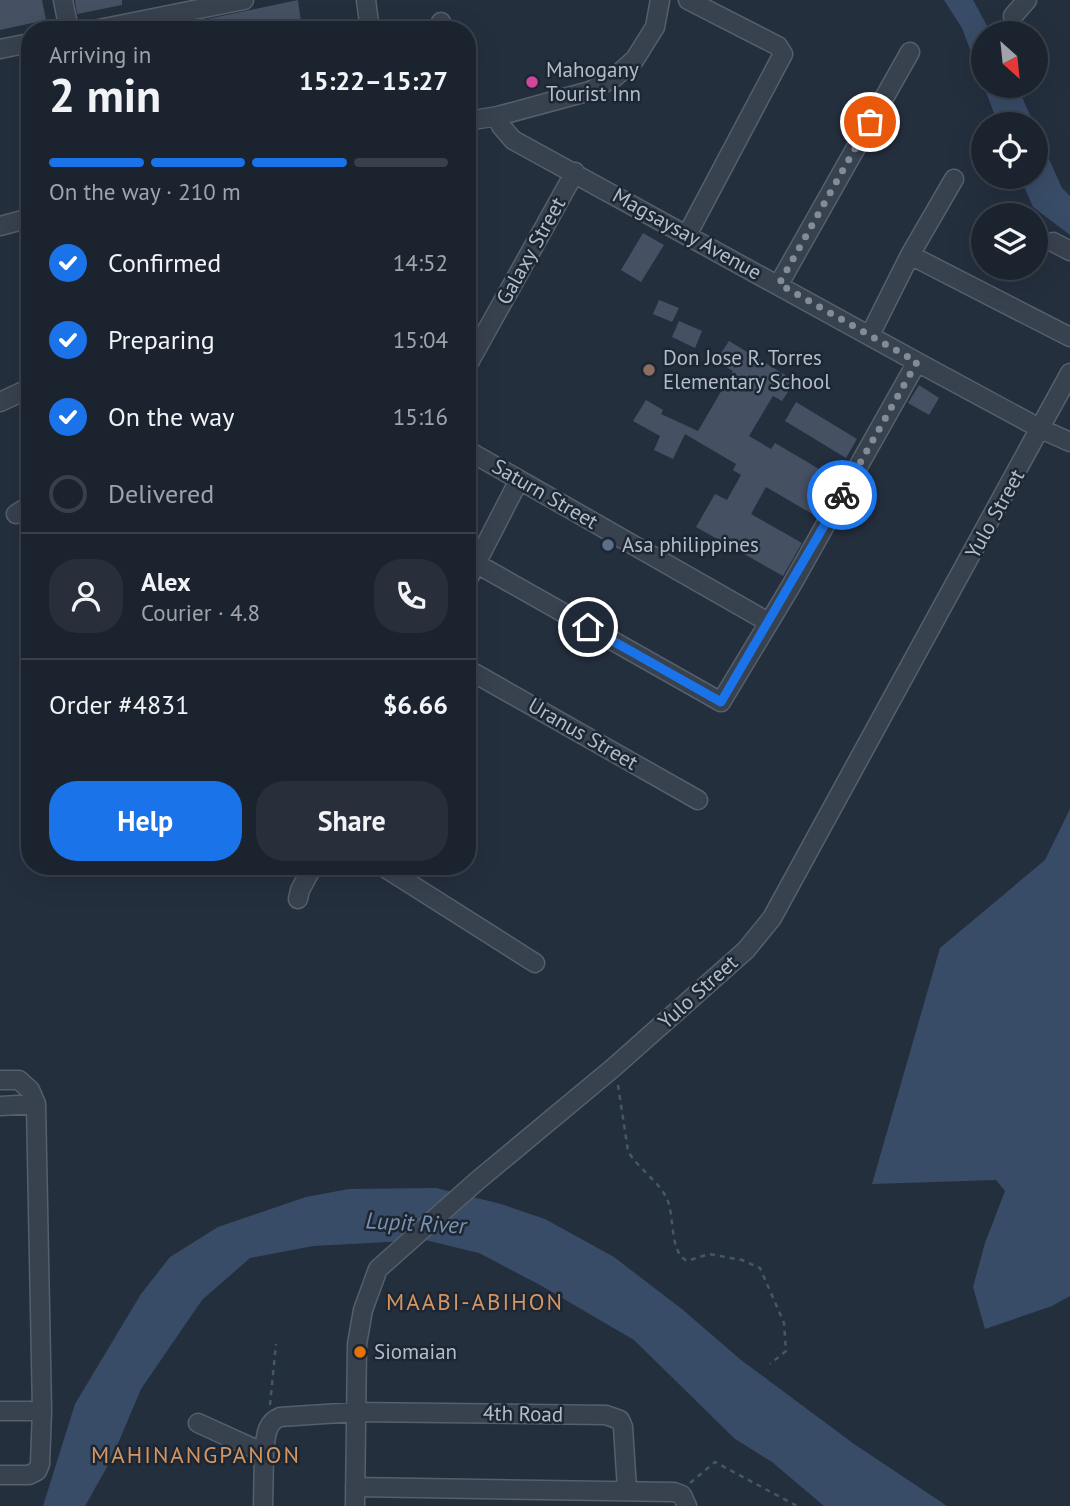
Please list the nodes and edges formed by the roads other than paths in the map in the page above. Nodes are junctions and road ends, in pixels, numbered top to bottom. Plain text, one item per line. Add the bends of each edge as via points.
1 (63, 0) edge
2 (244, 0) edge
3 (366, 0) edge
4 (660, 0) edge
5 (688, 0) edge
6 (1027, 0) edge
7 (1013, 16) dead end
8 (67, 21) edge
9 (139, 21) edge
10 (369, 21) edge
11 (21, 45) edge
12 (0, 49) edge
13 (910, 52) dead end
14 (498, 116) junction
15 (476, 122) edge
16 (575, 172) junction
17 (954, 179) dead end
18 (21, 220) edge
19 (0, 226) edge
20 (687, 235) junction
21 (1054, 242) dead end
22 (1070, 251) edge
23 (910, 255) junction
24 (779, 284) junction
25 (870, 335) junction
26 (1070, 337) edge
27 (476, 350) edge
28 (917, 362) junction
29 (1070, 373) edge
30 (21, 392) edge
31 (0, 402) edge
32 (1041, 429) junction
33 (1070, 442) edge
34 (476, 455) edge
35 (519, 480) junction
36 (477, 564) joint
37 (768, 622) junction
38 (476, 674) edge
39 (698, 800) dead end
40 (309, 875) edge
41 (396, 875) edge
42 (298, 899) dead end
43 (535, 963) dead end
44 (0, 1080) edge
45 (36, 1104) junction
46 (0, 1106) edge
47 (0, 1411) edge
48 (42, 1411) junction
49 (355, 1412) junction
50 (198, 1423) dead end
51 (264, 1453) junction
52 (0, 1475) edge
53 (355, 1486) junction
54 (627, 1489) junction
55 (683, 1499) edge
56 (263, 1506) edge
57 (355, 1506) edge

1 - 8 street
2 - 9 street
3 - 10 street
4 - 14 street via 655,27 635,59 615,77 590,91
5 - 20 street via 778,46 783,54
6 - 7 street
11 - 12 street
13 - 24 street
14 - 15 street
14 - 16 street, Magsaysay Avenue via 513,140
16 - 20 street, Magsaysay Avenue
16 - 27 street, Galaxy Street
17 - 23 street
18 - 19 street
20 - 24 street, Magsaysay Avenue
21 - 22 street
23 - 25 street
23 - 26 street
24 - 25 street, Magsaysay Avenue
25 - 28 street, Magsaysay Avenue
28 - 32 street, Magsaysay Avenue
28 - 37 street
29 - 32 street, Yulo Street
30 - 31 street
32 - 33 street, Magsaysay Avenue
32 - 49 street, Yulo Street via 772,918 746,950 378,1269 362,1310
34 - 35 street, Saturn Street
35 - 36 street
35 - 37 street, Saturn Street
36 - 37 street via 721,702
38 - 39 street, Uranus Street
40 - 42 street
41 - 43 street
44 - 45 street via 19,1080
45 - 46 street
45 - 48 street
47 - 48 street
48 - 52 street via 37,1471
49 - 51 street, 4th Road via 273,1420
49 - 53 street, Yulo Street
49 - 54 street, 4th Road via 613,1416 624,1427
50 - 51 street
51 - 56 street
53 - 54 street
53 - 57 street, Yulo Street
54 - 55 street

